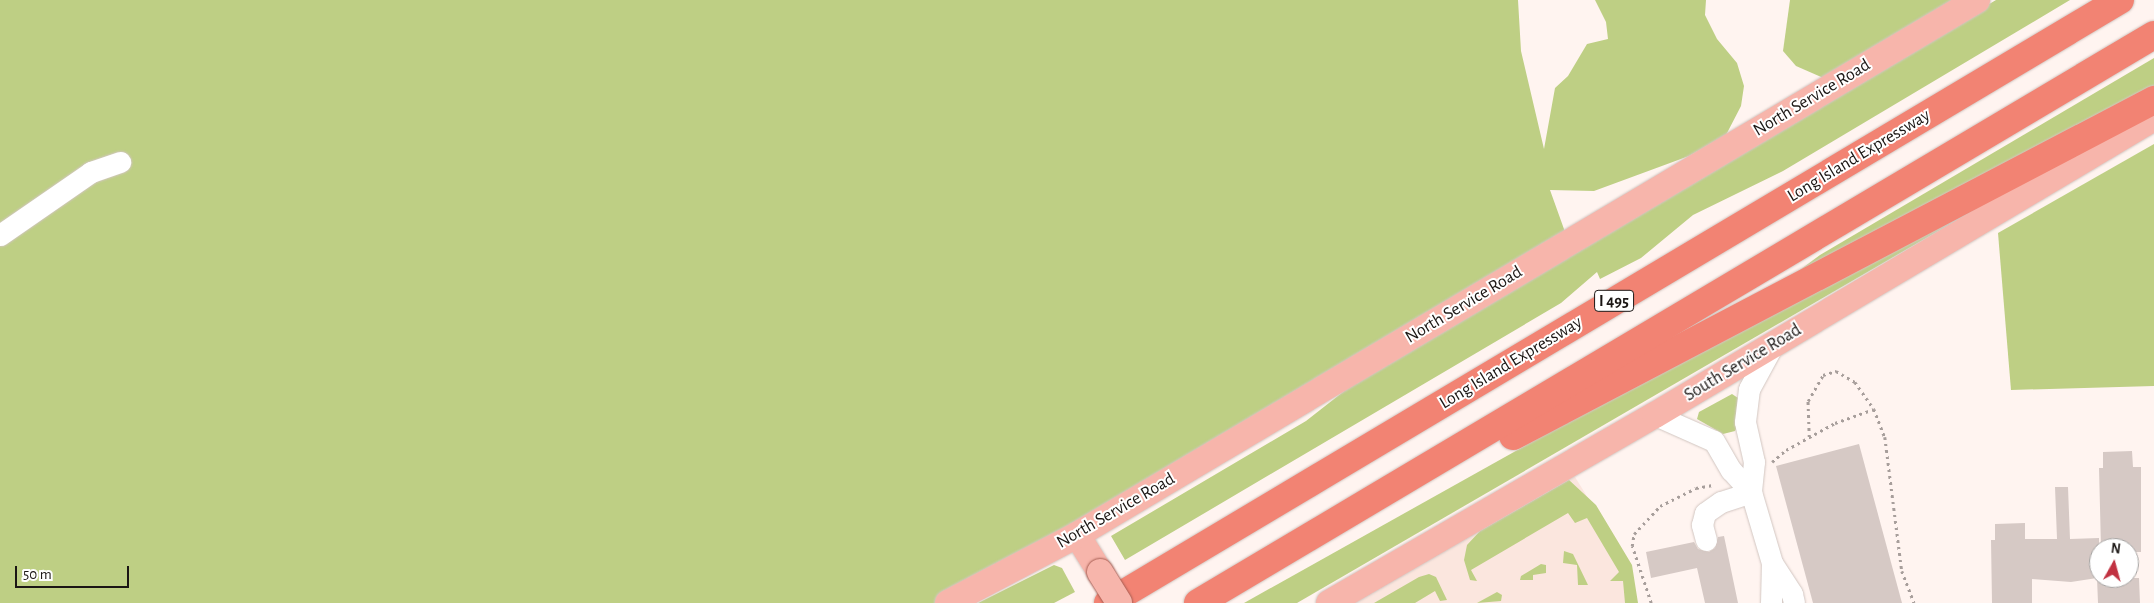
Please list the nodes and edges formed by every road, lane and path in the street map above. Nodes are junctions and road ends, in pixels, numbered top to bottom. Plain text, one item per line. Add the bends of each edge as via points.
1 (1977, 0) edge
2 (2120, 0) edge
3 (2154, 35) edge
4 (2154, 100) edge
5 (2154, 118) edge
6 (120, 162) dead end
7 (0, 235) edge
8 (1773, 345) junction
9 (1655, 415) junction
10 (1808, 437) dead end
11 (1747, 441) junction
12 (1721, 448) junction
13 (1447, 456) junction
14 (1751, 492) junction
15 (1077, 535) junction
16 (1706, 540) dead end
17 (1772, 564) junction
18 (948, 603) edge
19 (1108, 603) edge
20 (1119, 603) edge
21 (1198, 603) edge
22 (1329, 603) edge
23 (1771, 603) edge
24 (1794, 603) edge
25 (1914, 603) edge

1 - 15 main road, North Service Road
2 - 19 highway, Long Island Expressway / I 495
3 - 13 highway, I 495
4 - 13 highway via 1510,437
5 - 8 main road, South Service Road
6 - 7 street via 91,172
8 - 9 main road, South Service Road
8 - 11 street via 1749,389 1745,422
9 - 12 street via 1707,436
9 - 22 main road, South Service Road
10 - 25 path via 1808,401 1819,380 1832,370 1855,382 1874,409 1885,437 1902,570
11 - 12 street
11 - 14 street via 1754,462
12 - 14 street via 1731,470
13 - 21 highway, I 495
14 - 16 street via 1721,502 1704,512 1702,525
14 - 17 street
15 - 18 main road, North Service Road
15 - 20 main road, bridge
17 - 23 street
17 - 24 street via 1792,594

